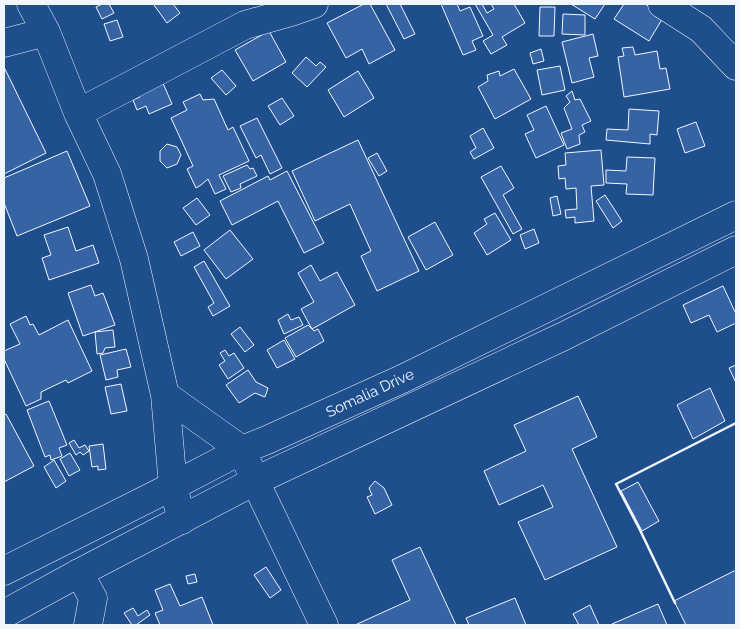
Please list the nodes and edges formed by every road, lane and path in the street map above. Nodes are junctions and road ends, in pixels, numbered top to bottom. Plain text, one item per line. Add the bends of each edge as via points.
1 (31, 4) edge
2 (314, 4) edge
3 (662, 4) edge
4 (46, 32) junction
5 (4, 42) edge
6 (736, 66) edge
7 (78, 113) junction
8 (736, 215) edge
9 (736, 250) edge
10 (165, 395) junction
11 (242, 450) junction
12 (256, 481) junction
13 (173, 486) junction
14 (182, 520) junction
15 (4, 571) edge
16 (79, 573) junction
17 (4, 614) edge
18 (88, 625) edge
19 (324, 625) edge

1 - 4 main road
2 - 7 main road via 245,24
3 - 6 main road via 701,29
4 - 5 main road
4 - 7 main road
7 - 10 main road via 107,174 134,259
8 - 11 main road, Somalia Drive via 402,378
9 - 12 main road, Somalia Drive via 562,337
10 - 11 main road
10 - 13 main road
11 - 12 main road
11 - 13 main road, Somalia Drive
12 - 14 main road, Somalia Drive
12 - 19 main road
13 - 14 main road
13 - 15 main road, Somalia Drive
14 - 16 main road, Somalia Drive
16 - 17 main road, Somalia Drive
16 - 18 main road via 92,598

